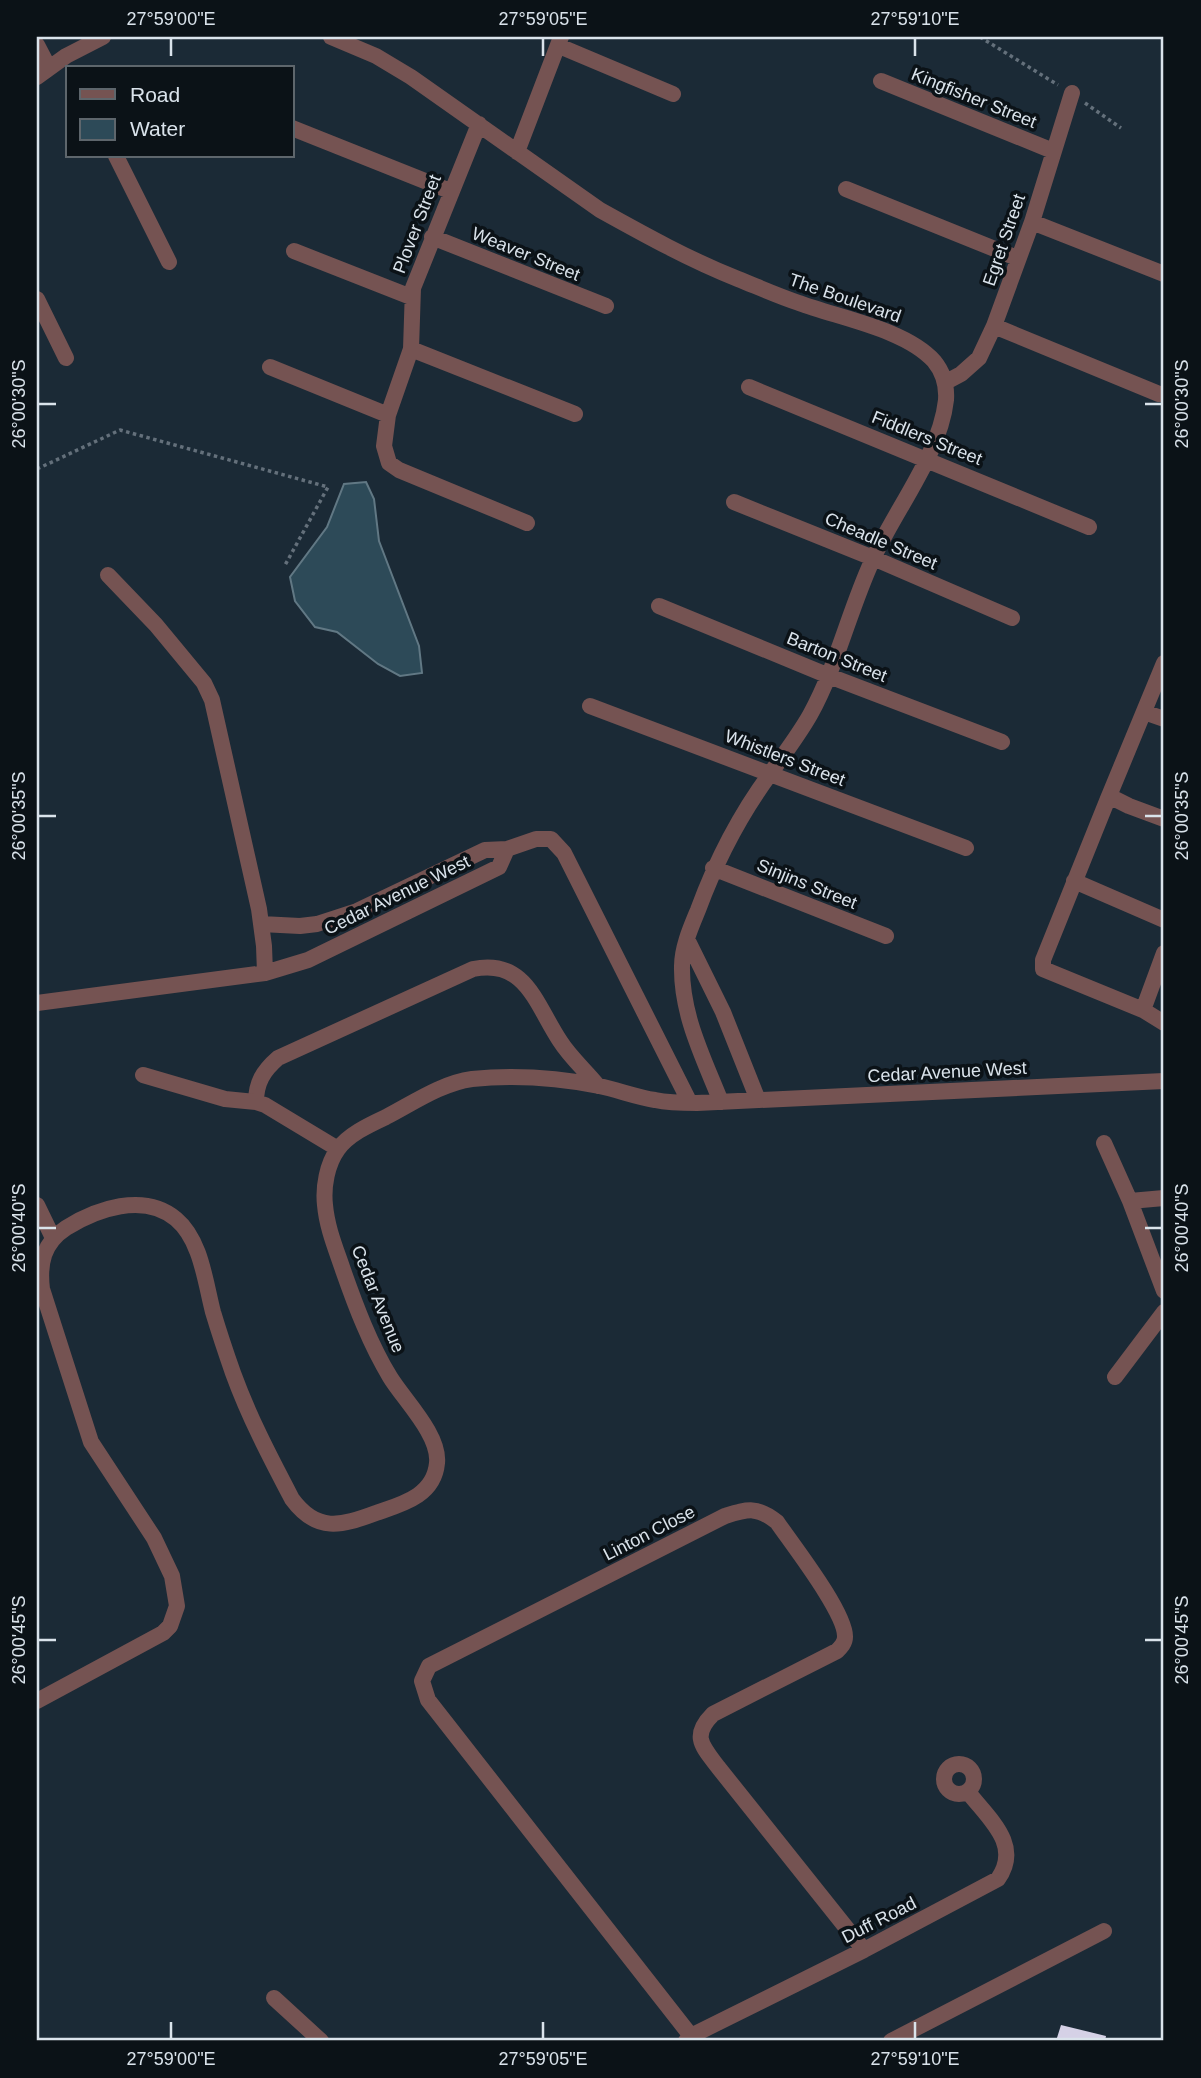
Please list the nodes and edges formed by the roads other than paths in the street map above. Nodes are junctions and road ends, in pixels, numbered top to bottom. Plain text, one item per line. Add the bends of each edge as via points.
1 (103, 37) edge
2 (331, 37) edge
3 (560, 41) edge
4 (37, 45) edge
5 (69, 62) edge
6 (43, 73) edge
7 (881, 81) dead end
8 (1072, 93) road end
9 (673, 94) dead end
10 (479, 124) junction
11 (294, 129) edge
12 (1053, 151) junction
13 (517, 152) junction
14 (117, 158) edge
15 (846, 189) dead end
16 (450, 191) junction
17 (1032, 222) junction
18 (432, 237) junction
19 (294, 251) dead end
20 (1017, 258) junction
21 (169, 262) dead end
22 (1164, 274) edge
23 (411, 297) junction
24 (37, 299) edge
25 (606, 306) dead end
26 (994, 326) junction
27 (411, 349) junction
28 (66, 358) dead end
29 (270, 367) dead end
30 (946, 382) junction
31 (749, 387) dead end
32 (1159, 394) dead end
33 (575, 414) dead end
34 (388, 415) junction
35 (927, 458) junction
36 (734, 502) dead end
37 (527, 523) dead end
38 (1089, 527) dead end
39 (873, 558) junction
40 (108, 575) dead end
41 (659, 606) dead end
42 (1012, 618) dead end
43 (1164, 663) edge
44 (829, 676) junction
45 (590, 706) dead end
46 (1144, 712) junction
47 (1164, 719) edge
48 (1002, 742) dead end
49 (770, 773) junction
50 (1109, 796) junction
51 (1164, 820) edge
52 (966, 848) dead end
53 (507, 849) junction
54 (713, 868) junction
55 (1074, 881) junction
56 (1164, 920) edge
57 (261, 924) junction
58 (317, 924) junction
59 (886, 936) dead end
60 (687, 939) junction
61 (326, 952) junction
62 (1164, 953) edge
63 (265, 973) junction
64 (37, 1003) edge
65 (1143, 1010) junction
66 (1164, 1023) edge
67 (143, 1075) dead end
68 (1164, 1082) edge
69 (598, 1086) junction
70 (758, 1100) junction
71 (256, 1102) junction
72 (722, 1102) junction
73 (690, 1103) junction
74 (1104, 1143) dead end
75 (338, 1149) junction
76 (1164, 1198) edge
77 (1130, 1201) junction
78 (37, 1205) edge
79 (53, 1238) junction
80 (39, 1265) edge
81 (1161, 1269) edge
82 (1164, 1291) edge
83 (1164, 1312) edge
84 (1115, 1377) dead end
85 (37, 1701) edge
86 (968, 1791) dead end
87 (1104, 1931) dead end
88 (863, 1950) junction
89 (274, 1998) dead end
90 (689, 2038) edge
91 (321, 2041) edge
92 (891, 2041) edge

1 - 5 street
2 - 10 street, The Boulevard via 376,56
3 - 9 street
3 - 13 street
4 - 6 street
5 - 6 street
7 - 12 street, Kingfisher Street
8 - 12 street, Egret Street
10 - 13 street, The Boulevard
10 - 16 street, Plover Street
11 - 16 street
12 - 17 street, Egret Street
13 - 30 street, The Boulevard via 600,210 674,251 798,303 905,339 933,361
14 - 21 street
15 - 20 street
16 - 18 street, Plover Street
17 - 20 street, Egret Street
17 - 22 street
18 - 23 street, Plover Street
18 - 25 street, Weaver Street
19 - 23 street
20 - 26 street, Egret Street
23 - 27 street, Plover Street
24 - 28 street
26 - 30 street, Egret Street via 973,365
26 - 32 street
27 - 33 street
27 - 34 street, Plover Street
29 - 34 street
30 - 35 street via 941,421
31 - 35 street, Fiddlers Street
34 - 37 street, Plover Street via 384,446 389,463 419,480
35 - 38 street, Fiddlers Street
35 - 39 street
36 - 39 street, Cheadle Street
39 - 42 street, Cheadle Street
39 - 44 street
40 - 57 street via 156,625 208,692 218,720
41 - 44 street, Barton Street
43 - 46 street
44 - 48 street, Barton Street
44 - 49 street via 802,728
45 - 49 street, Whistlers Street
46 - 47 street
46 - 50 street
49 - 52 street, Whistlers Street
49 - 54 street
50 - 51 street
50 - 55 street
53 - 58 street via 485,850 357,911
53 - 61 street, Cedar Avenue West via 499,867
53 - 73 street via 543,838 564,853
54 - 59 street, Sinjins Street
54 - 60 street
55 - 56 street
55 - 65 street via 1043,969
57 - 58 street
57 - 63 street
58 - 61 street
60 - 70 street
60 - 72 street via 681,966 689,1024
61 - 63 street, Cedar Avenue West
62 - 65 street
63 - 64 street, Cedar Avenue West
65 - 66 street
67 - 71 street via 225,1099
68 - 70 street, Cedar Avenue West
69 - 71 street via 561,1044 520,978 504,968 485,966 278,1058 262,1074
69 - 73 street, Cedar Avenue West via 657,1101
69 - 75 street via 517,1078 459,1082 367,1126
70 - 72 street, Cedar Avenue West
71 - 75 street
72 - 73 street, Cedar Avenue West
74 - 77 street
75 - 79 street, Cedar Avenue via 324,1191 331,1234 382,1363 430,1435 437,1456 436,1473 420,1494 348,1523 319,1522 292,1499 255,1429 196,1250 176,1219 152,1208 119,1206 79,1221
76 - 77 street
77 - 81 street
78 - 79 street
79 - 80 street
80 - 85 street via 44,1297 85,1428 163,1556 177,1606 170,1626 150,1642
81 - 82 street
83 - 84 street
86 - 88 street, Duff Road via 1002,1837 1008,1859 1002,1873 992,1884
87 - 92 street
88 - 90 street, Duff Road
88 - 90 street, Linton Close via 702,1744 701,1728 713,1714 837,1651 845,1635 838,1612 777,1522 752,1510 726,1516 429,1666 422,1681 428,1700
89 - 91 street

